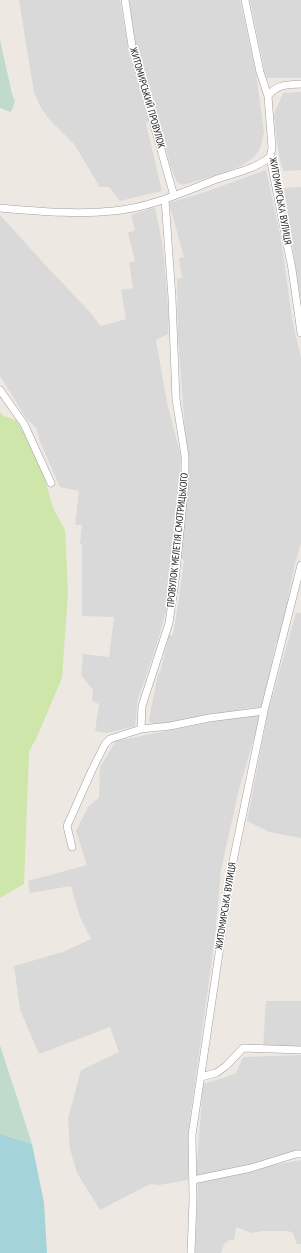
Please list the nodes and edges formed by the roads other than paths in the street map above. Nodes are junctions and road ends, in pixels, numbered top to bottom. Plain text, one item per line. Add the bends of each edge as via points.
1 (125, 0) edge
2 (245, 0) edge
3 (301, 84) edge
4 (268, 96) junction
5 (270, 157) junction
6 (174, 196) junction
7 (165, 199) junction
8 (0, 208) edge
9 (301, 333) edge
10 (0, 390) edge
11 (51, 483) dead end
12 (301, 565) edge
13 (264, 712) junction
14 (141, 729) junction
15 (72, 847) dead end
16 (301, 1050) edge
17 (201, 1077) junction
18 (301, 1154) edge
19 (193, 1180) junction
20 (191, 1253) edge

1 - 6 street, ЖИТОМИРСЬКИЙ ПРОВУЛОК via 132,46
2 - 4 street, ЖИТОМИРСЬКА ВУЛИЦЯ via 260,72
3 - 4 street via 273,89
4 - 5 street, ЖИТОМИРСЬКА ВУЛИЦЯ via 272,148
5 - 6 street via 261,164
5 - 9 street, ЖИТОМИРСЬКА ВУЛИЦЯ via 292,269
6 - 7 street
7 - 8 street via 129,209 77,213
7 - 14 street, ПРОВУЛОК МЕЛЕТІЯ СМОТРИЦЬКОГО via 176,399 185,482 169,623 142,706
10 - 11 street via 24,424
12 - 13 street, ЖИТОМИРСЬКА ВУЛИЦЯ
13 - 14 street
13 - 17 street, ЖИТОМИРСЬКА ВУЛИЦЯ via 232,866
14 - 15 street via 110,739 105,744 67,826
16 - 17 street via 243,1048 216,1073
17 - 19 street, ЖИТОМИРСЬКА ВУЛИЦЯ via 192,1135
18 - 19 street
19 - 20 street, ЖИТОМИРСЬКА ВУЛИЦЯ

